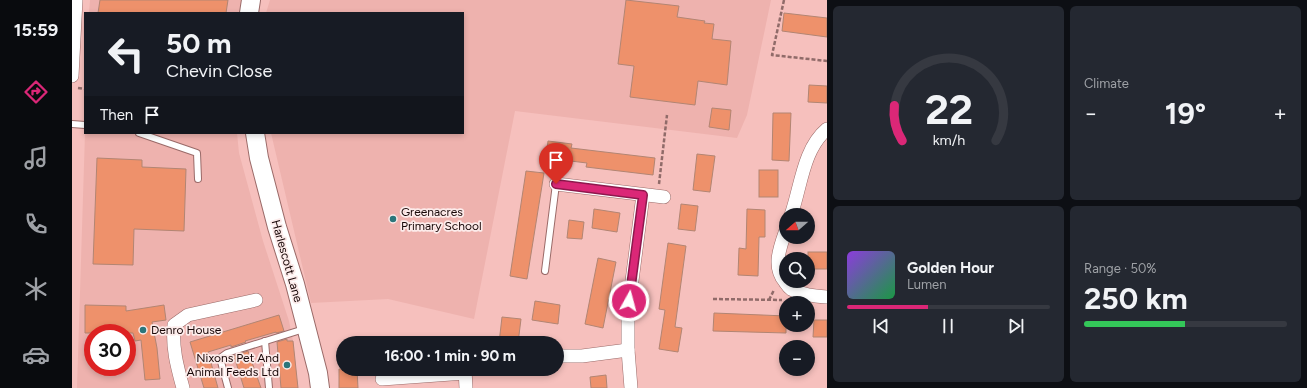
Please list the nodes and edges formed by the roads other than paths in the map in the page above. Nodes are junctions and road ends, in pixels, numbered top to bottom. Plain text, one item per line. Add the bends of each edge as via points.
1 (76, 0) edge
2 (251, 0) edge
3 (249, 12) edge
4 (73, 35) edge
5 (72, 76) edge
6 (72, 124) edge
7 (84, 125) edge
8 (827, 129) edge
9 (142, 134) edge
10 (254, 134) edge
11 (198, 179) dead end
12 (556, 184) joint
13 (643, 195) junction
14 (661, 197) road end
15 (793, 208) edge
16 (781, 244) edge
17 (545, 271) dead end
18 (827, 297) edge
19 (256, 300) dead end
20 (306, 329) junction
21 (265, 341) junction
22 (628, 350) junction
23 (564, 356) edge
24 (413, 376) edge
25 (465, 376) edge
26 (382, 379) dead end
27 (183, 388) edge
28 (228, 388) edge
29 (269, 388) edge
30 (320, 388) edge
31 (466, 388) edge
32 (632, 388) edge

1 - 4 street
2 - 3 street
4 - 5 street
6 - 7 lane
8 - 15 street via 810,151
9 - 11 lane via 197,152
10 - 20 street, Harlescott Lane
12 - 13 street
12 - 17 lane
13 - 14 street
13 - 22 street via 628,312
16 - 18 street via 777,262 780,276 790,288 806,294
19 - 27 street via 188,315 174,325 174,353
20 - 21 lane
20 - 30 street, Harlescott Lane
21 - 28 lane via 227,353 220,358
21 - 29 lane
22 - 23 street
22 - 32 street
24 - 26 street
25 - 31 street

